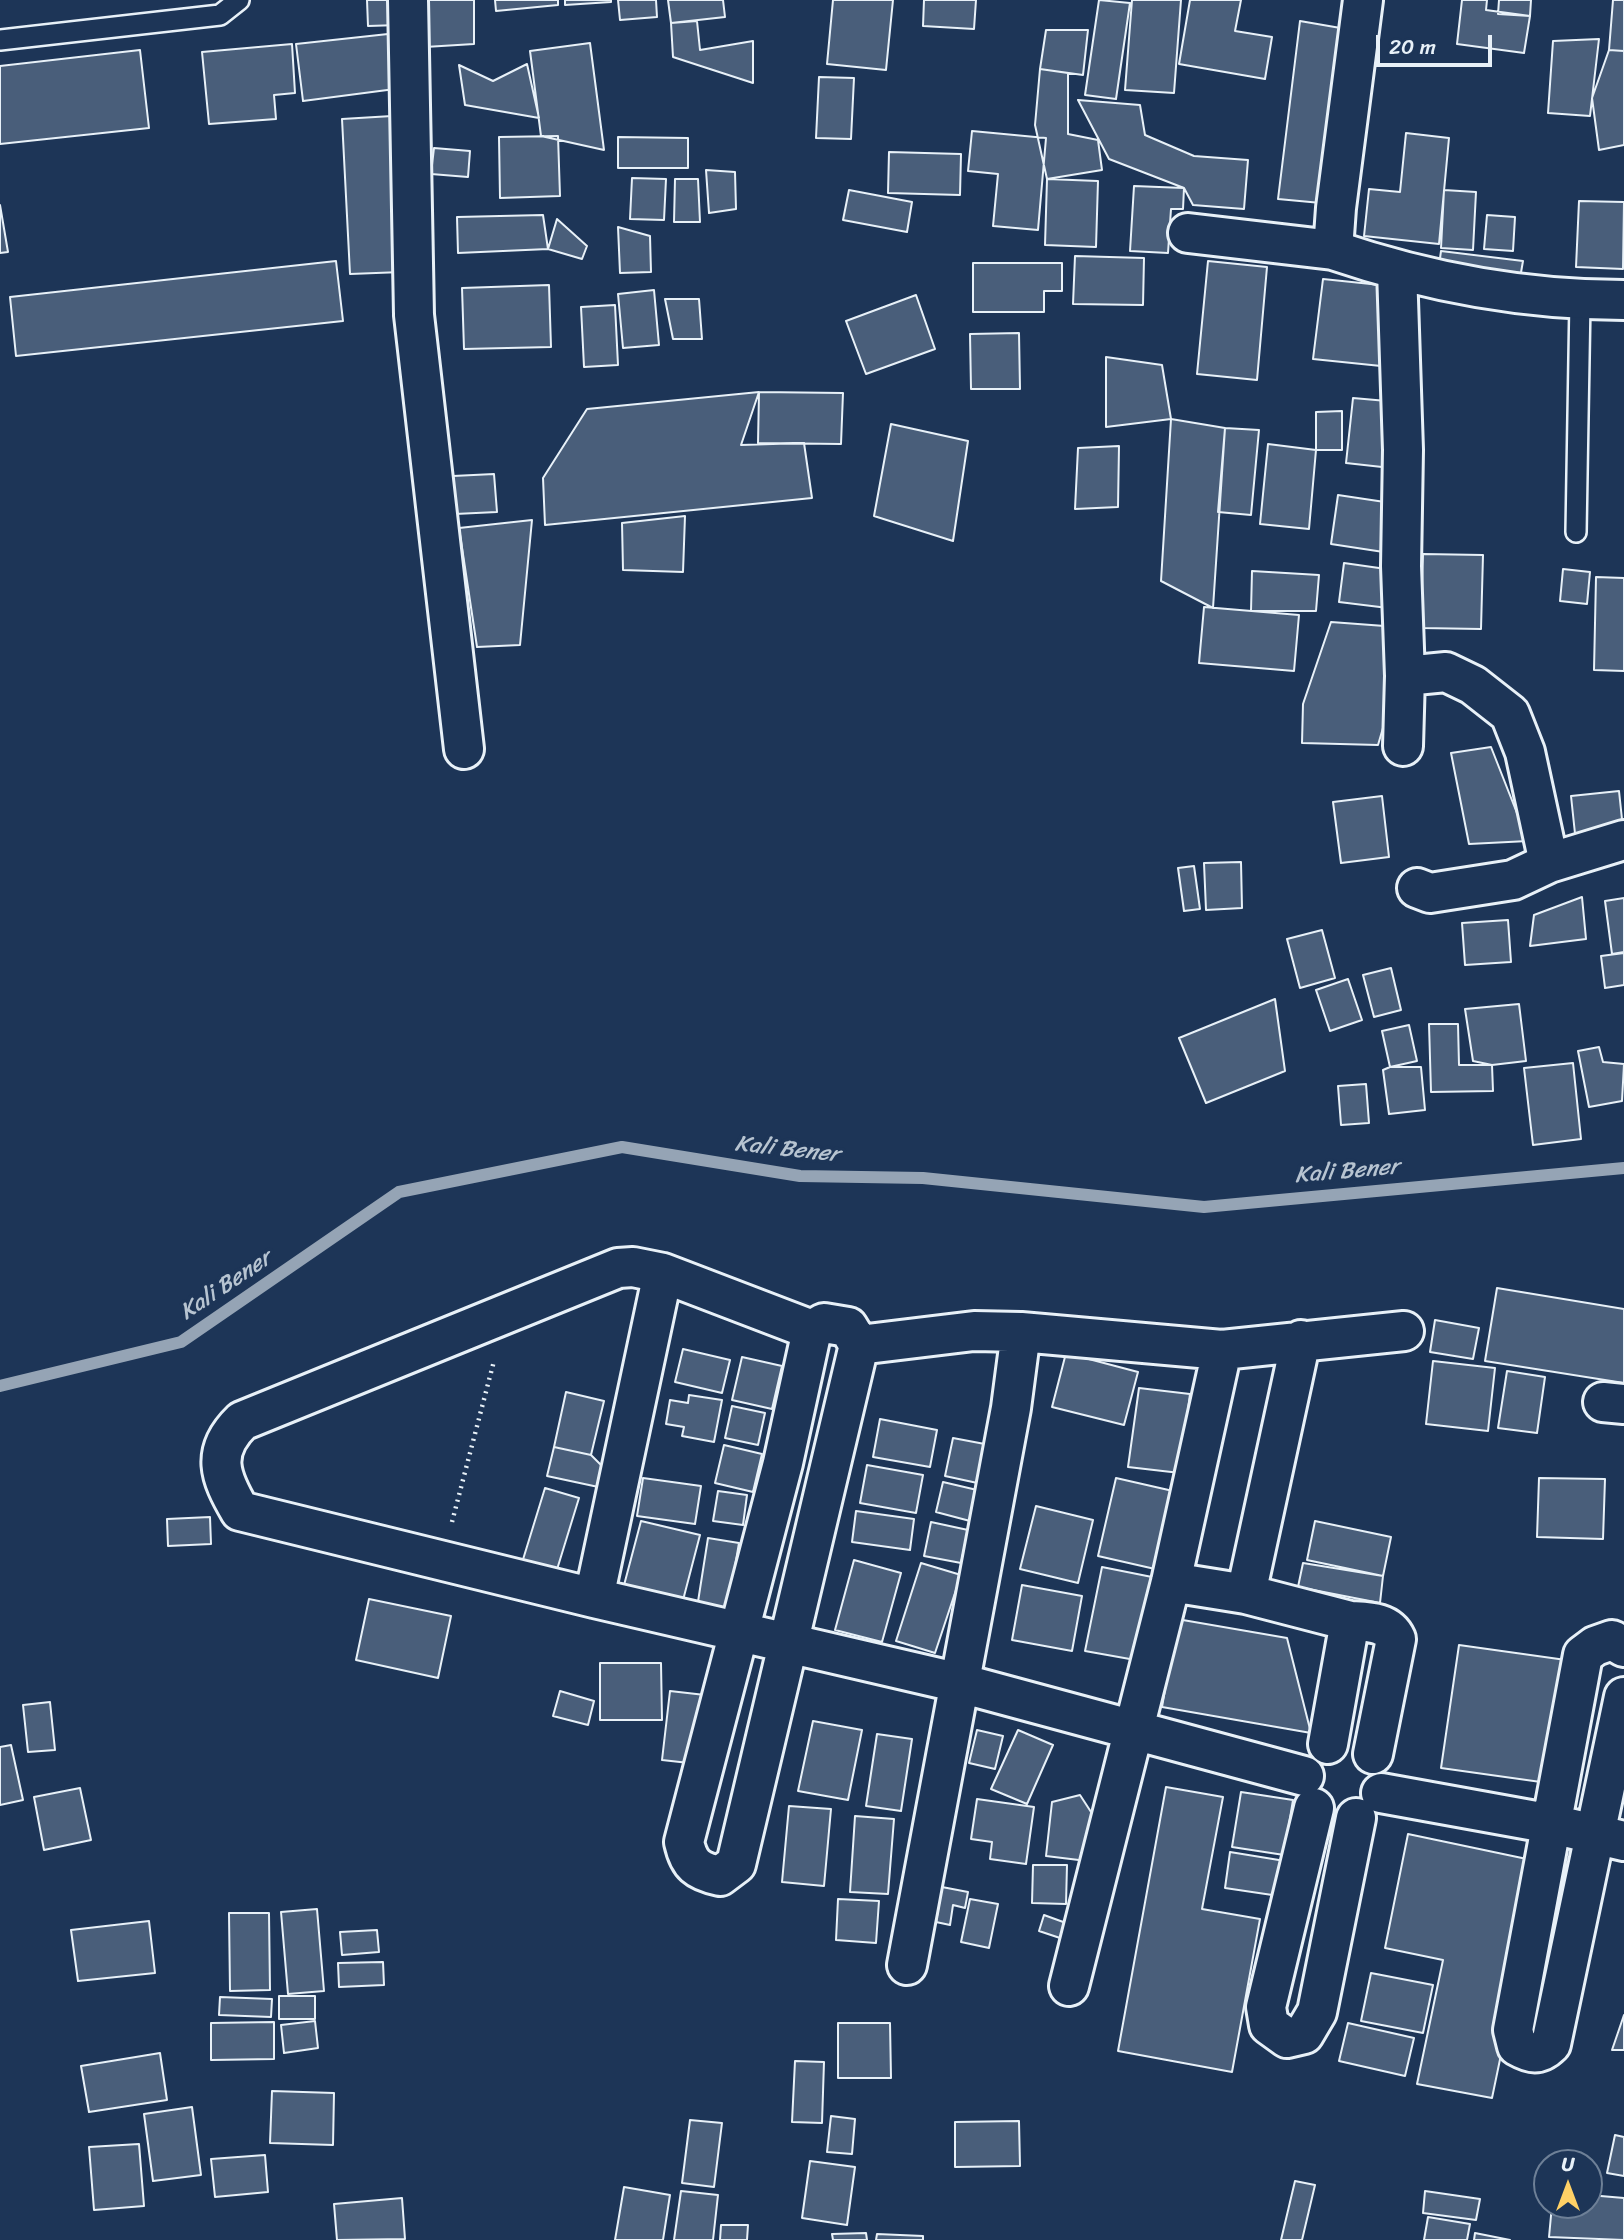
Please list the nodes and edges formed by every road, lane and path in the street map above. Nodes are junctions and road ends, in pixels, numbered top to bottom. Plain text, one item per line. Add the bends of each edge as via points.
1 (239, 0) edge
2 (408, 0) edge
3 (1363, 0) edge
4 (0, 40) edge
5 (1188, 233) dead end
6 (1334, 250) junction
7 (1397, 270) junction
8 (1580, 300) junction
9 (1624, 300) edge
10 (1576, 532) dead end
11 (1405, 676) junction
12 (1403, 746) dead end
13 (464, 749) dead end
14 (1624, 840) edge
15 (1549, 863) junction
16 (1417, 888) dead end
17 (663, 1273) junction
18 (507, 1312) junction
19 (812, 1330) junction
20 (1404, 1331) dead end
21 (1021, 1332) junction
22 (1301, 1340) junction
23 (859, 1345) junction
24 (1222, 1350) junction
25 (442, 1560) junction
26 (1171, 1581) junction
27 (1246, 1594) junction
28 (594, 1598) junction
29 (1350, 1621) junction
30 (738, 1631) junction
31 (787, 1641) junction
32 (1624, 1647) edge
33 (960, 1683) junction
34 (1624, 1697) edge
35 (1134, 1728) junction
36 (1328, 1744) junction
37 (1373, 1754) junction
38 (1309, 1792) junction
39 (1368, 1805) junction
40 (1552, 1824) junction
41 (1609, 1838) edge
42 (907, 1965) dead end
43 (1069, 1986) dead end

1 - 4 lane via 220,15
2 - 13 street via 414,315
3 - 6 street
5 - 6 street
6 - 7 street
7 - 8 street via 1535,298
7 - 11 street
8 - 9 street
8 - 10 lane
11 - 12 street
11 - 15 street via 1446,672 1473,685 1510,714 1525,752
14 - 15 street
15 - 16 street via 1513,880 1430,893
17 - 18 street via 625,1266
17 - 19 street
17 - 28 street
18 - 25 path
18 - 25 street via 242,1421 228,1434 222,1454 224,1484 240,1511
19 - 23 street via 824,1323 848,1327
19 - 30 street via 783,1463
20 - 22 street
21 - 23 street via 974,1331
21 - 24 street
21 - 33 street
22 - 24 street
22 - 27 street
23 - 31 street
24 - 26 street
25 - 28 street
26 - 27 street
26 - 35 street
27 - 29 street
28 - 30 street
29 - 36 street
29 - 37 street via 1389,1628 1396,1639
30 - 31 street
30 - 31 street via 684,1842 688,1861 702,1872 720,1876 736,1864
31 - 33 street
32 - 40 street via 1612,1640 1583,1655
33 - 35 street
33 - 42 street
34 - 41 street
35 - 38 street
35 - 43 street
36 - 37 street via 1344,1741
36 - 38 street via 1315,1753
37 - 39 street via 1382,1772
38 - 39 street via 1327,1816 1341,1820
38 - 39 street via 1266,2007 1269,2025 1287,2038 1304,2034 1317,2012
39 - 40 street
40 - 41 street
40 - 41 street via 1513,2030 1517,2046 1530,2053 1542,2052 1551,2044

